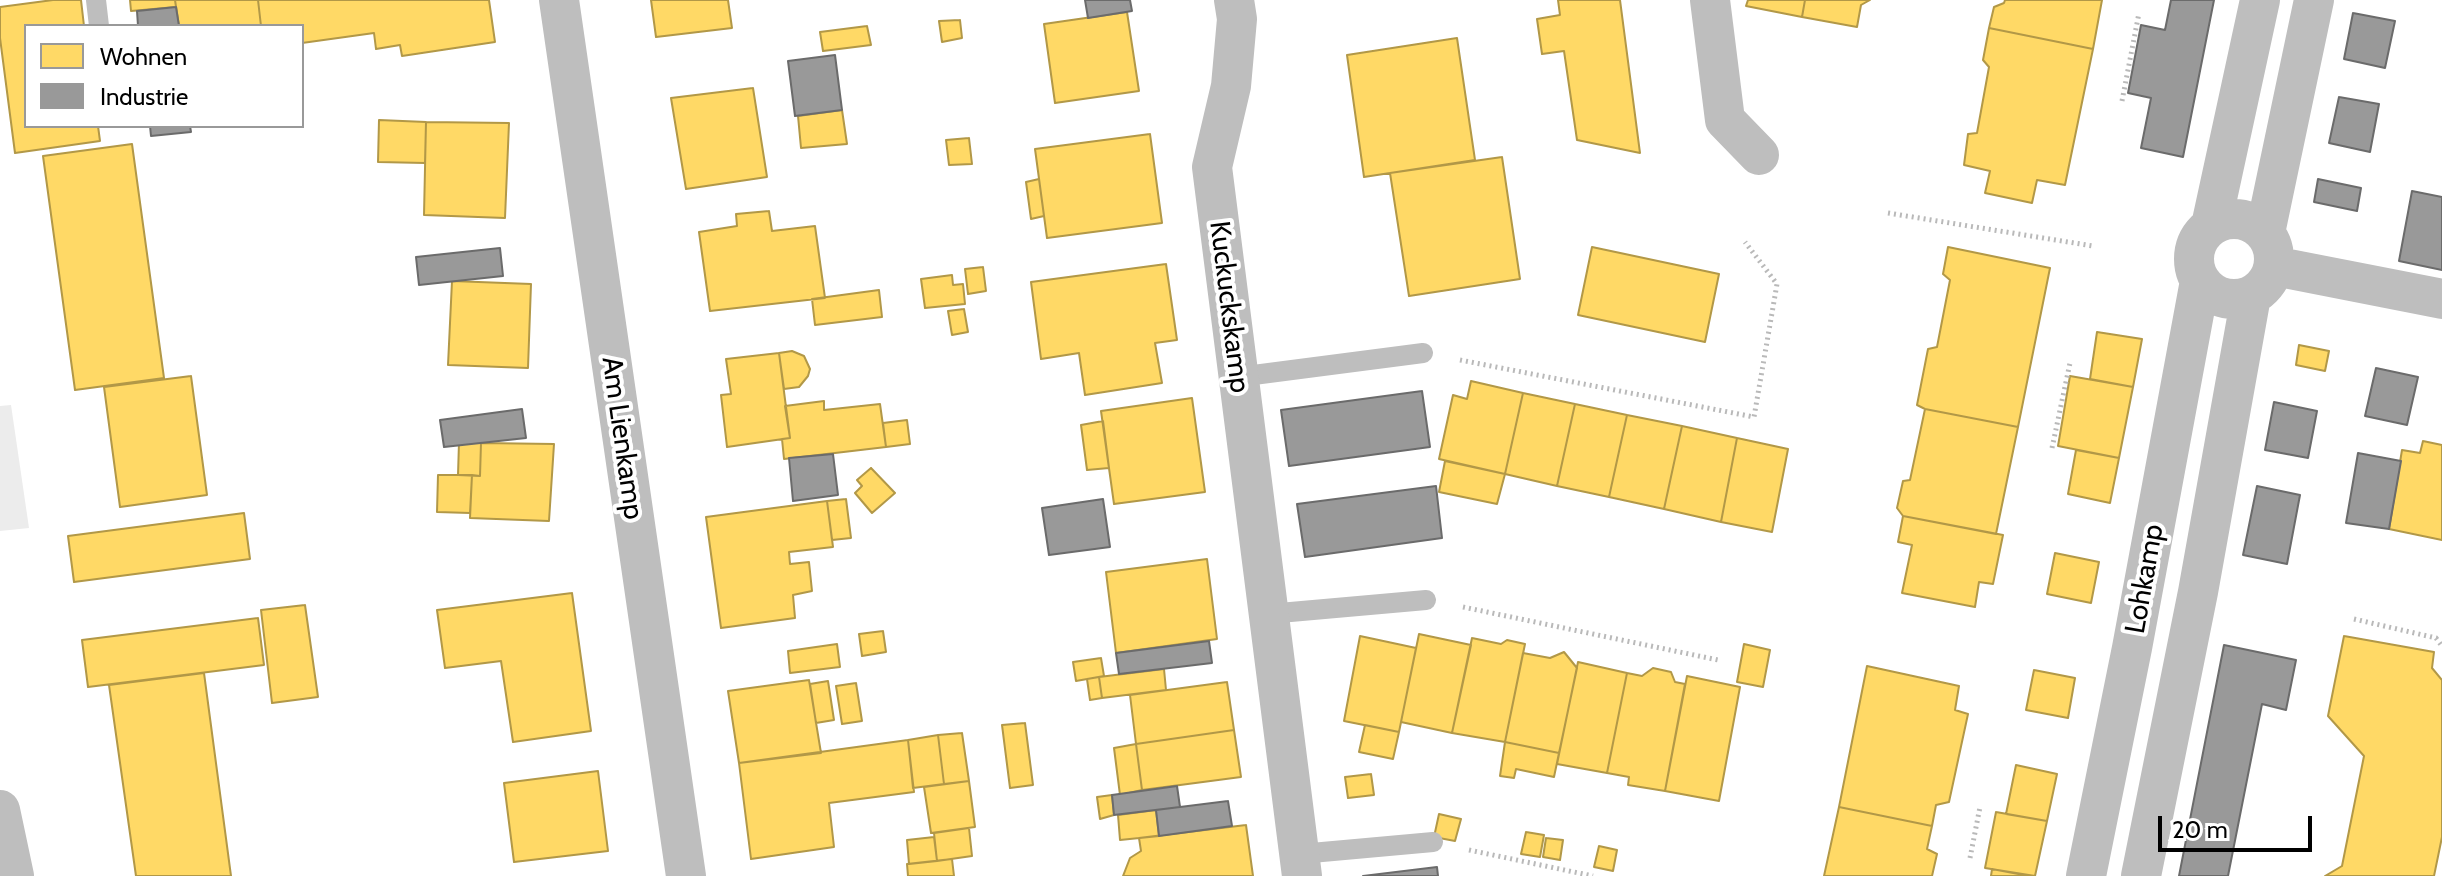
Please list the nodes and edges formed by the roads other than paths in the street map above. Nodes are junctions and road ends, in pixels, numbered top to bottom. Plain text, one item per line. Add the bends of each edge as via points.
1 (96, 0) edge
2 (559, 0) edge
3 (1234, 0) edge
4 (1710, 0) edge
5 (2260, 0) edge
6 (2314, 0) edge
7 (99, 24) edge
8 (1759, 155) dead end
9 (2211, 226) junction
10 (2263, 265) junction
11 (2200, 281) junction
12 (2442, 299) edge
13 (1423, 353) road end
14 (1238, 377) junction
15 (1426, 600) road end
16 (1268, 614) junction
17 (0, 810) edge
18 (1433, 842) road end
19 (1301, 865) edge
20 (14, 876) edge
21 (686, 876) edge
22 (2086, 876) edge
23 (2141, 876) edge

1 - 7 lane
2 - 21 street, Am Lienkamp
3 - 14 street, Kuckuckskamp via 1231,86 1212,167
4 - 8 street via 1725,120
5 - 9 street, Lohkamp
6 - 10 street, Lohkamp
9 - 10 street via 2245,220
9 - 11 street, Lohkamp via 2195,247
10 - 11 street via 2229,299
10 - 12 street
10 - 23 street, Lohkamp
11 - 22 street, Lohkamp
13 - 14 lane
14 - 16 street, Kuckuckskamp
15 - 16 lane
16 - 19 street, Kuckuckskamp
17 - 20 street
18 - 19 lane, Kuckuckskamp

